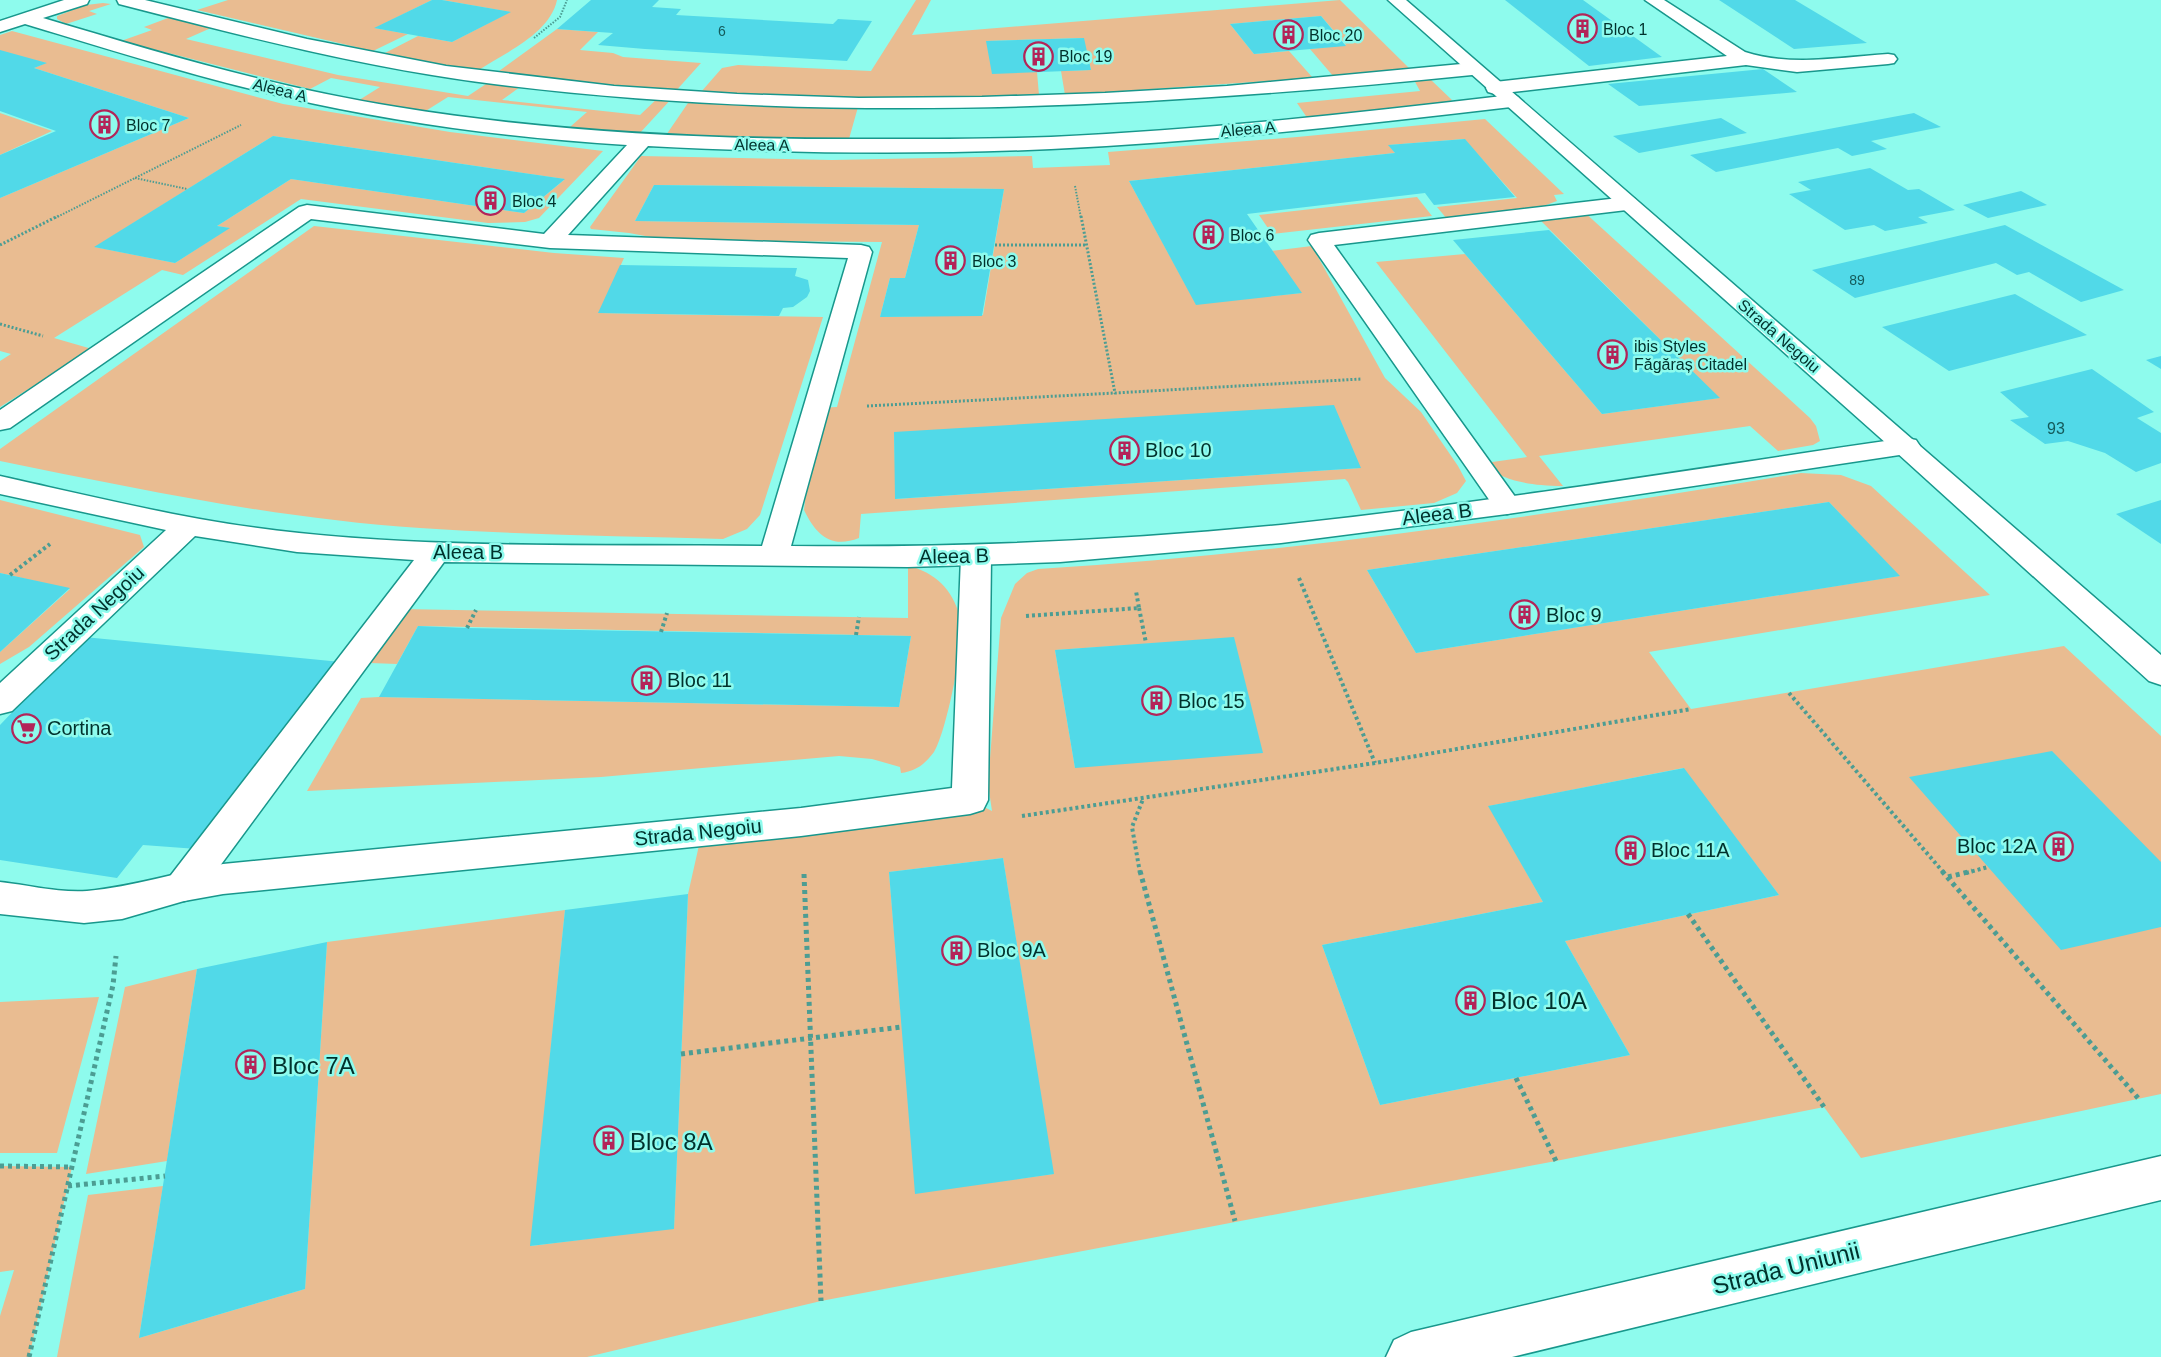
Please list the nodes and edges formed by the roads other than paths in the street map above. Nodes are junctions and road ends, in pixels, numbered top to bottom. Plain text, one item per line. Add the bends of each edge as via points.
1 (81, 0) edge
2 (125, 0) edge
3 (1396, 0) edge
4 (1653, 0) edge
5 (26, 19) junction
6 (0, 27) edge
7 (1747, 59) junction
8 (1888, 59) dead end
9 (1472, 69) junction
10 (1503, 94) junction
11 (642, 140) junction
12 (1627, 204) junction
13 (550, 241) junction
14 (0, 422) edge
15 (1906, 446) junction
16 (0, 485) edge
17 (1507, 505) junction
18 (189, 525) junction
19 (436, 552) junction
20 (774, 555) junction
21 (976, 557) junction
22 (2161, 673) edge
23 (0, 702) edge
24 (184, 886) junction
25 (0, 898) edge
26 (2161, 1178) edge
27 (1411, 1357) edge

1 - 5 street
2 - 9 street, Aleea A via 287,41 432,69 596,90 746,100 930,103 1119,99
3 - 9 street, Strada Negoiu
4 - 7 street
5 - 6 street
5 - 11 street, Aleea A via 299,95 419,116
7 - 8 street via 1797,66
7 - 10 street, Aleea A
9 - 10 street, Strada Negoiu
10 - 11 street, Aleea A via 1311,123 1065,142 800,146
10 - 12 street, Strada Negoiu
11 - 13 street
12 - 15 street, Strada Negoiu
12 - 17 street via 1319,240
13 - 14 street via 307,212
13 - 20 street via 861,252
15 - 17 street, Aleea B
15 - 22 street, Strada Negoiu
16 - 18 street, Aleea B
17 - 21 street, Aleea B via 1281,534
18 - 19 street, Aleea B via 277,540
18 - 23 street, Strada Negoiu
19 - 20 street, Aleea B
19 - 24 street
20 - 21 street, Aleea B
21 - 24 street, Strada Negoiu via 970,800 801,822
24 - 25 street, Strada Negoiu via 122,903 84,907
26 - 27 street, Strada Uniunii

